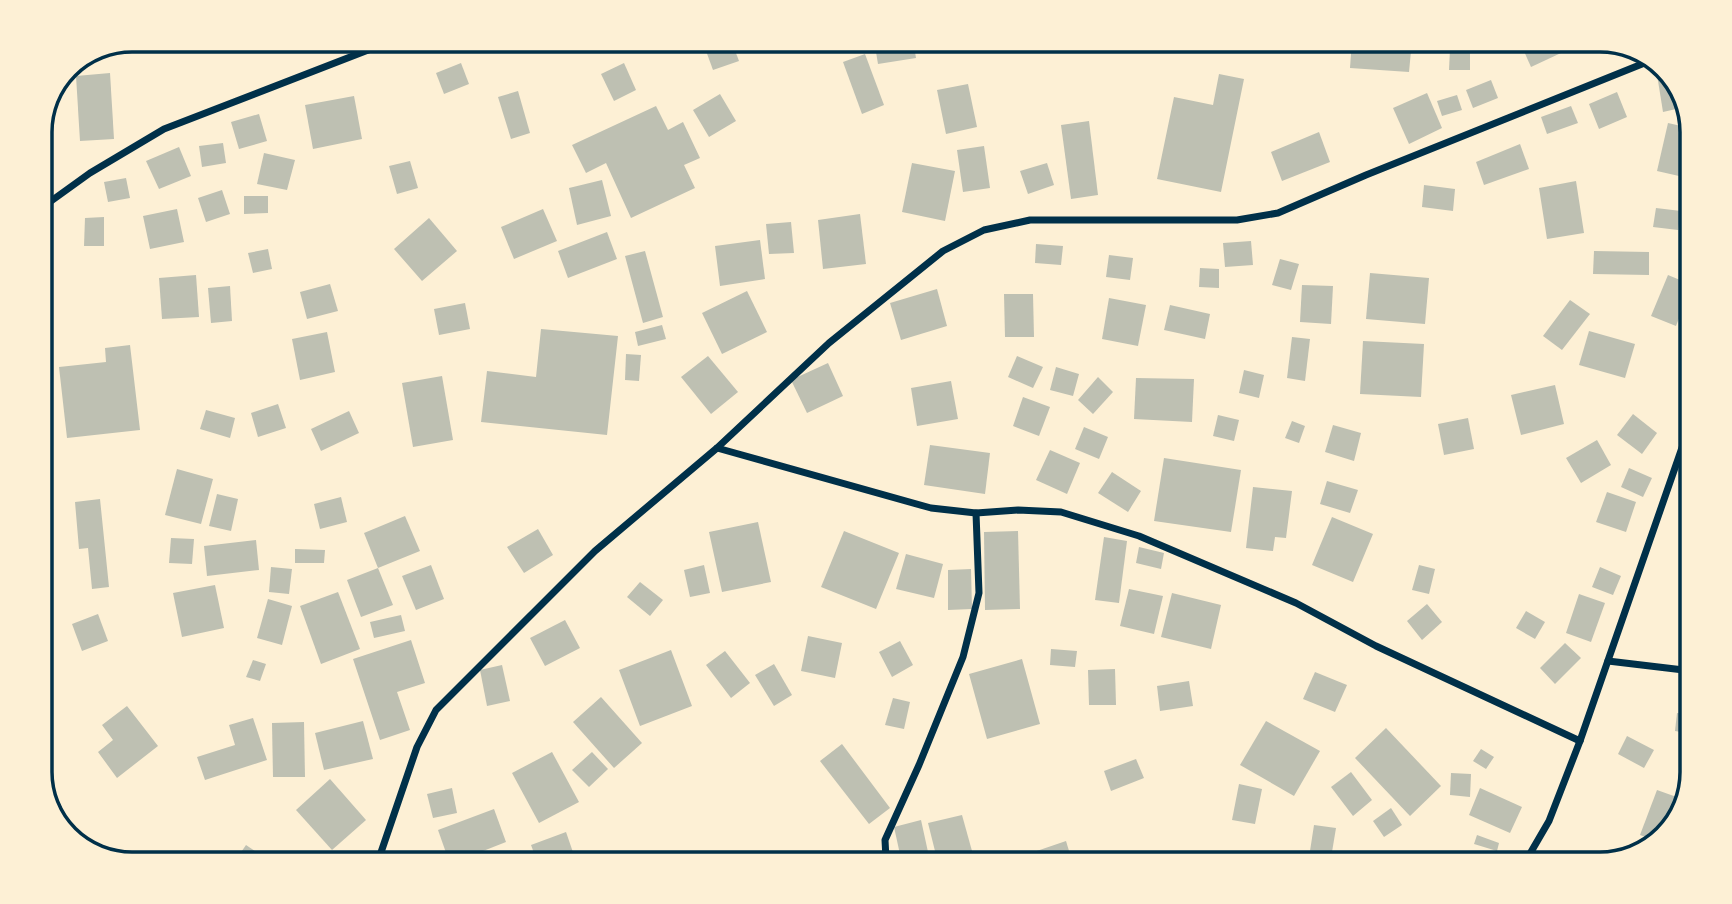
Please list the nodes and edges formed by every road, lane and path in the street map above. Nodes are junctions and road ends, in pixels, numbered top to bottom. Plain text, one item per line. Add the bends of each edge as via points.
1 (363, 52) edge
2 (1641, 64) edge
3 (53, 200) edge
4 (717, 448) junction
5 (1680, 455) edge
6 (975, 513) junction
7 (1608, 661) junction
8 (1680, 670) edge
9 (1580, 741) junction
10 (381, 852) edge
11 (886, 852) edge
12 (1531, 852) edge

1 - 3 street via 164,129
2 - 4 street via 1278,213 1237,220 1030,220 984,230 943,251 829,343
4 - 6 street via 931,508
4 - 10 street via 595,551 436,710 416,747
5 - 7 street
6 - 9 street via 1061,512 1139,536 1296,603 1376,646
6 - 11 street via 979,593 963,657 885,840
7 - 8 street
7 - 9 street
9 - 12 street via 1549,821

